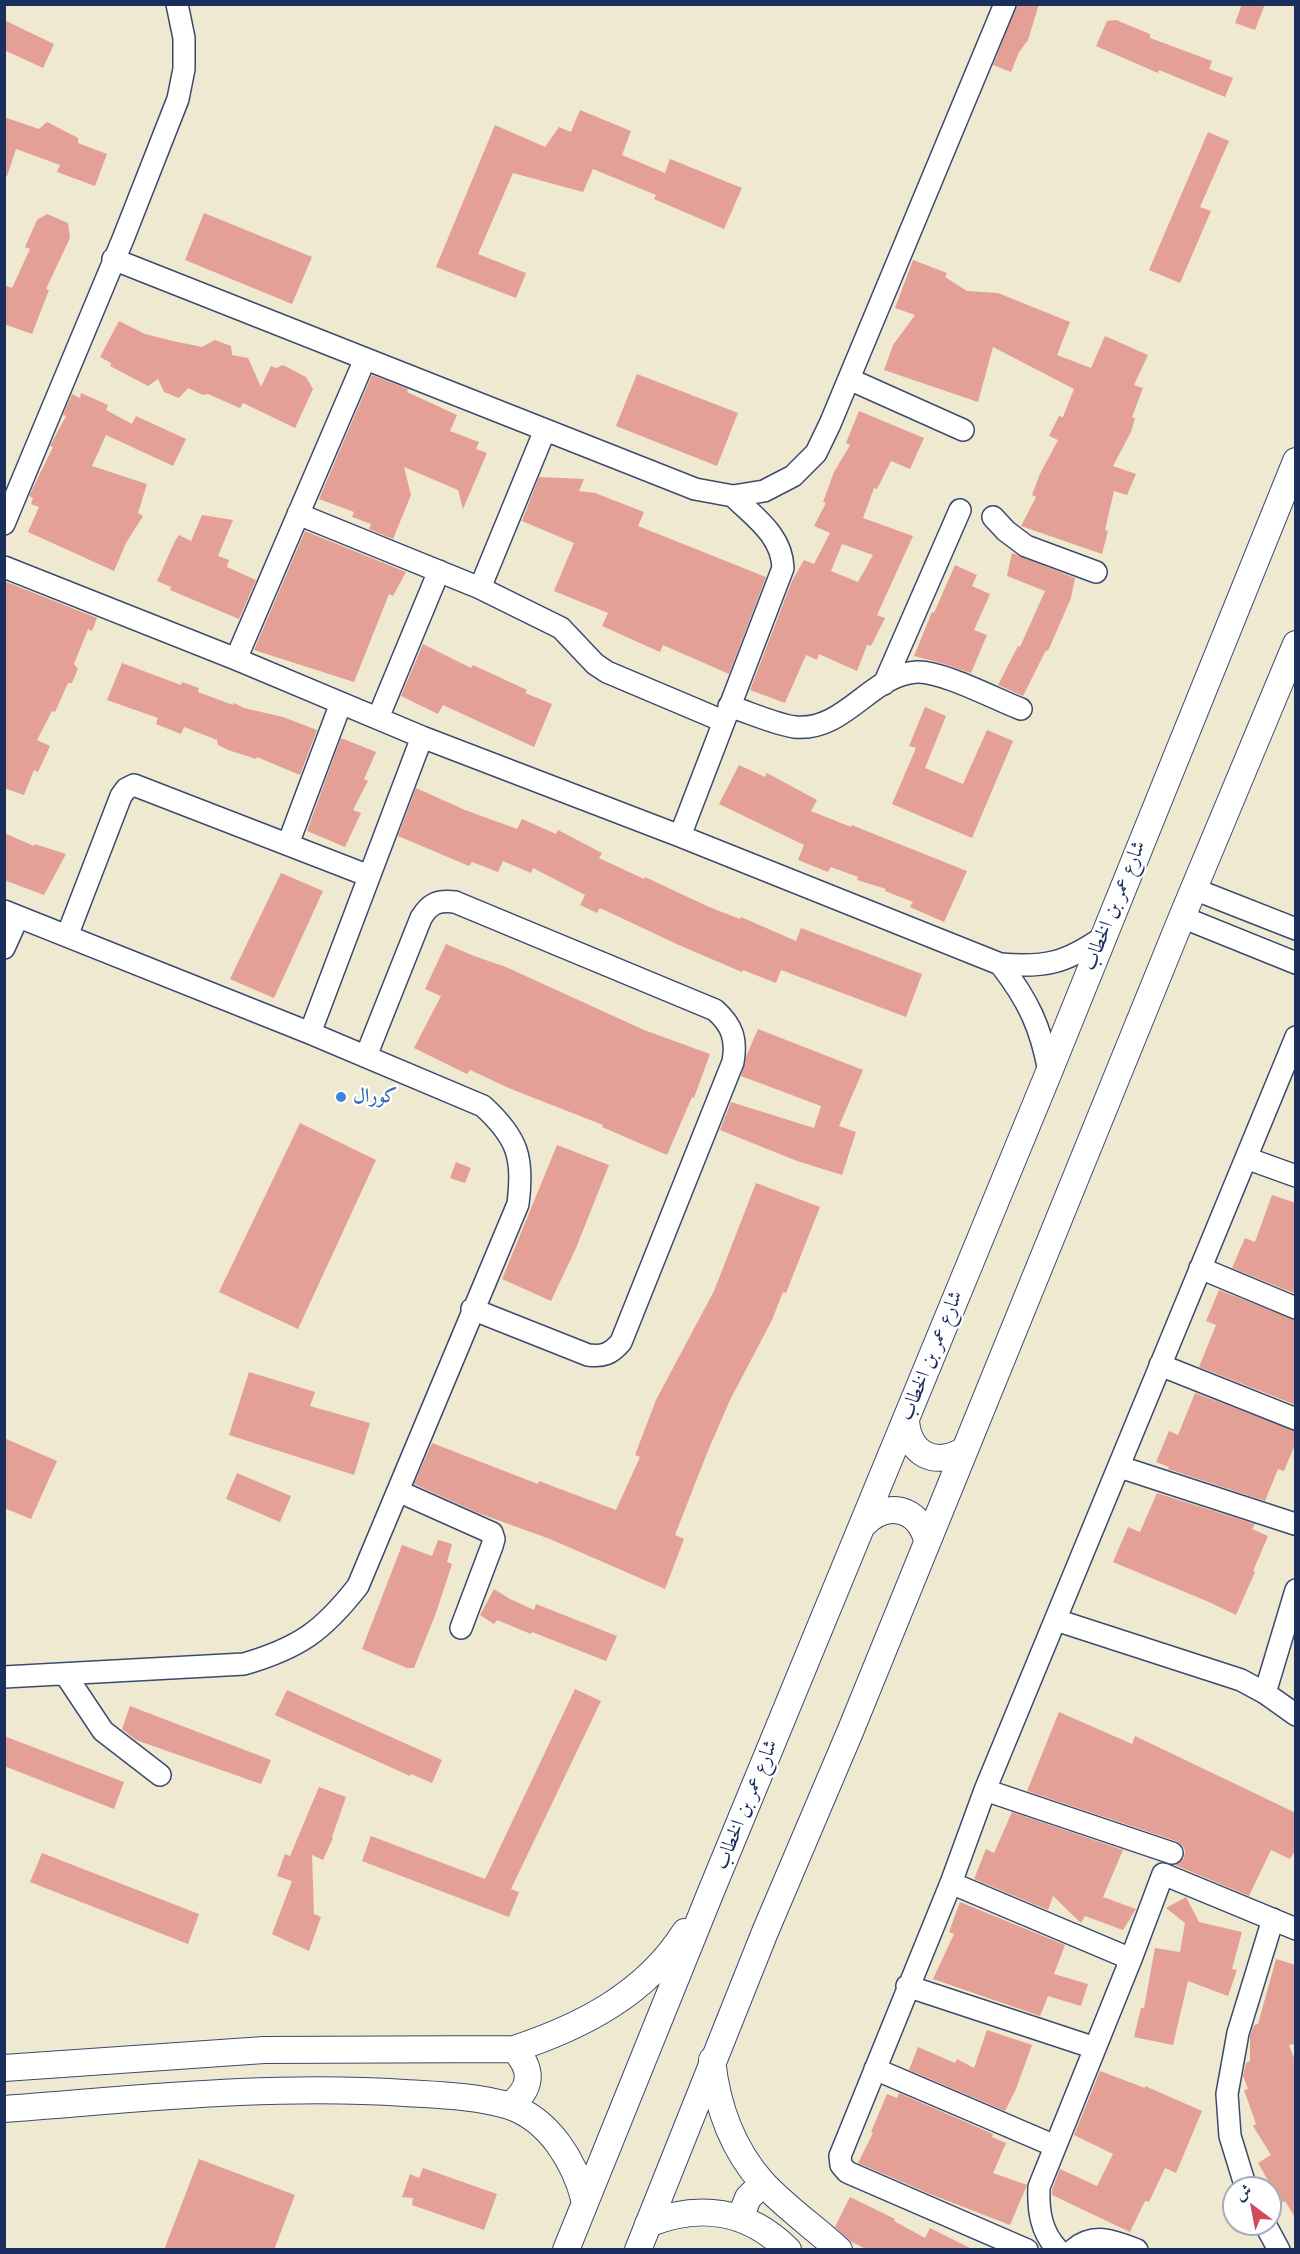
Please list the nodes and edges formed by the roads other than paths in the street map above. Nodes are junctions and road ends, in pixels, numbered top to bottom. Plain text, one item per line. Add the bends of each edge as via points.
1 (177, 4) edge
2 (1005, 4) edge
3 (113, 259) junction
4 (364, 359) junction
5 (849, 379) junction
6 (545, 430) junction
7 (963, 430) dead end
8 (1295, 464) edge
9 (732, 496) junction
10 (960, 510) dead end
11 (298, 514) junction
12 (993, 517) dead end
13 (4, 524) edge
14 (4, 567) edge
15 (439, 571) junction
16 (1096, 572) dead end
17 (480, 588) junction
18 (1296, 644) edge
19 (236, 659) junction
20 (884, 684) junction
21 (341, 703) junction
22 (1020, 709) dead end
23 (726, 713) junction
24 (378, 718) junction
25 (422, 737) junction
26 (680, 836) junction
27 (288, 844) junction
28 (369, 876) junction
29 (1194, 889) junction
30 (11, 914) edge
31 (1182, 917) junction
32 (1296, 929) edge
33 (67, 936) junction
34 (1102, 937) junction
35 (4, 948) edge
36 (1296, 963) edge
37 (1000, 964) junction
38 (310, 1033) junction
39 (1296, 1037) edge
40 (366, 1056) junction
41 (1048, 1072) junction
42 (1246, 1158) junction
43 (1296, 1176) edge
44 (1200, 1268) junction
45 (1296, 1308) edge
46 (472, 1310) junction
47 (1160, 1365) junction
48 (1296, 1419) edge
49 (906, 1421) junction
50 (963, 1451) junction
51 (1120, 1467) junction
52 (398, 1491) junction
53 (1296, 1510) edge
54 (1295, 1524) edge
55 (863, 1525) junction
56 (1296, 1533) edge
57 (927, 1540) junction
58 (1296, 1590) edge
59 (1056, 1620) junction
60 (461, 1628) dead end
61 (65, 1674) junction
62 (4, 1677) edge
63 (1265, 1693) junction
64 (1296, 1715) edge
65 (160, 1775) dead end
66 (985, 1790) junction
67 (1172, 1853) dead end
68 (951, 1883) junction
69 (710, 1894) junction
70 (1273, 1919) junction
71 (1296, 1929) edge
72 (1131, 1959) junction
73 (907, 1986) junction
74 (1095, 2048) junction
75 (514, 2049) junction
76 (712, 2060) junction
77 (4, 2068) edge
78 (875, 2069) junction
79 (509, 2106) junction
80 (4, 2109) edge
81 (1055, 2146) junction
82 (1242, 2176) edge
83 (763, 2183) junction
84 (585, 2202) junction
85 (740, 2218) junction
86 (648, 2224) junction
87 (1271, 2236) edge
88 (784, 2248) edge
89 (566, 2250) edge
90 (638, 2250) edge
91 (839, 2250) edge
92 (1027, 2250) edge
93 (1058, 2250) edge
94 (1073, 2250) edge
95 (1137, 2250) edge
96 (1279, 2250) edge

1 - 3 street via 184,38 184,69 178,99
2 - 5 street
3 - 4 street
3 - 13 street
4 - 6 street
4 - 11 street
5 - 7 street
5 - 9 street via 816,453 793,476 764,491
6 - 9 street via 695,489
6 - 17 street
8 - 34 street, شارع عمر بن الخطاب
9 - 23 street via 774,538 780,547 783,567
10 - 20 street
11 - 15 street
11 - 19 street
12 - 16 street via 1026,546
14 - 19 street
15 - 17 street
15 - 24 street
17 - 23 street via 561,628 594,664 607,672
18 - 29 street
19 - 21 street
20 - 22 street via 916,672 933,673
20 - 23 street via 826,723 810,727
21 - 24 street
21 - 27 street
23 - 26 street
24 - 25 street
25 - 26 street
25 - 28 street
26 - 37 street
27 - 28 street
27 - 33 street via 135,785 121,796
28 - 38 street
29 - 31 street
29 - 32 street
30 - 33 street
30 - 35 street
31 - 36 street
31 - 50 street
33 - 38 street
34 - 37 street via 1080,953 1054,963
34 - 41 street, شارع عمر بن الخطاب
37 - 41 street via 1034,1014
38 - 40 street
39 - 42 street
40 - 46 street via 483,1106 503,1125 517,1149 522,1176 518,1204
40 - 46 street via 421,918 429,906 441,900 455,902 716,1010 733,1032 733,1062 621,1342 613,1352 600,1357 588,1355
41 - 49 street, شارع عمر بن الخطاب
42 - 43 street
42 - 44 street
44 - 45 street
44 - 47 street
46 - 52 street
47 - 48 street
47 - 51 street
49 - 50 street via 912,1443 930,1457 942,1459
49 - 55 street, شارع عمر بن الخطاب
50 - 57 street
51 - 54 street
51 - 59 street
52 - 60 street via 492,1533 492,1546
52 - 61 street via 358,1586 337,1614 310,1637 278,1654 244,1664
53 - 54 street
54 - 56 street
55 - 57 street via 879,1512 900,1510 919,1521
55 - 69 street, شارع عمر بن الخطاب
57 - 76 street
58 - 63 street
59 - 63 street via 1241,1680
59 - 66 street
61 - 62 street
61 - 65 street via 103,1731
63 - 64 street
66 - 67 street
66 - 68 street
68 - 72 street
68 - 73 street
69 - 75 street via 678,1943 621,1998 588,2020
69 - 84 street, شارع عمر بن الخطاب
70 - 71 street
70 - 72 street via 1163,1874
70 - 82 street via 1238,2033 1227,2094 1230,2136
72 - 74 street
73 - 74 street
73 - 78 street
74 - 81 street
75 - 77 street via 264,2050
75 - 79 street via 528,2072 520,2098
76 - 83 street via 728,2128
76 - 86 street
78 - 81 street
78 - 92 street via 840,2156 843,2169
79 - 80 street via 439,2096 268,2090
79 - 84 street via 537,2123 563,2150 577,2175
81 - 93 street via 1039,2187 1038,2207 1043,2226
83 - 85 street via 748,2198
83 - 91 street
84 - 89 street, شارع عمر بن الخطاب
85 - 86 street via 696,2211
85 - 88 street via 764,2230
86 - 90 street
87 - 96 street
94 - 95 street via 1087,2240 1101,2238

